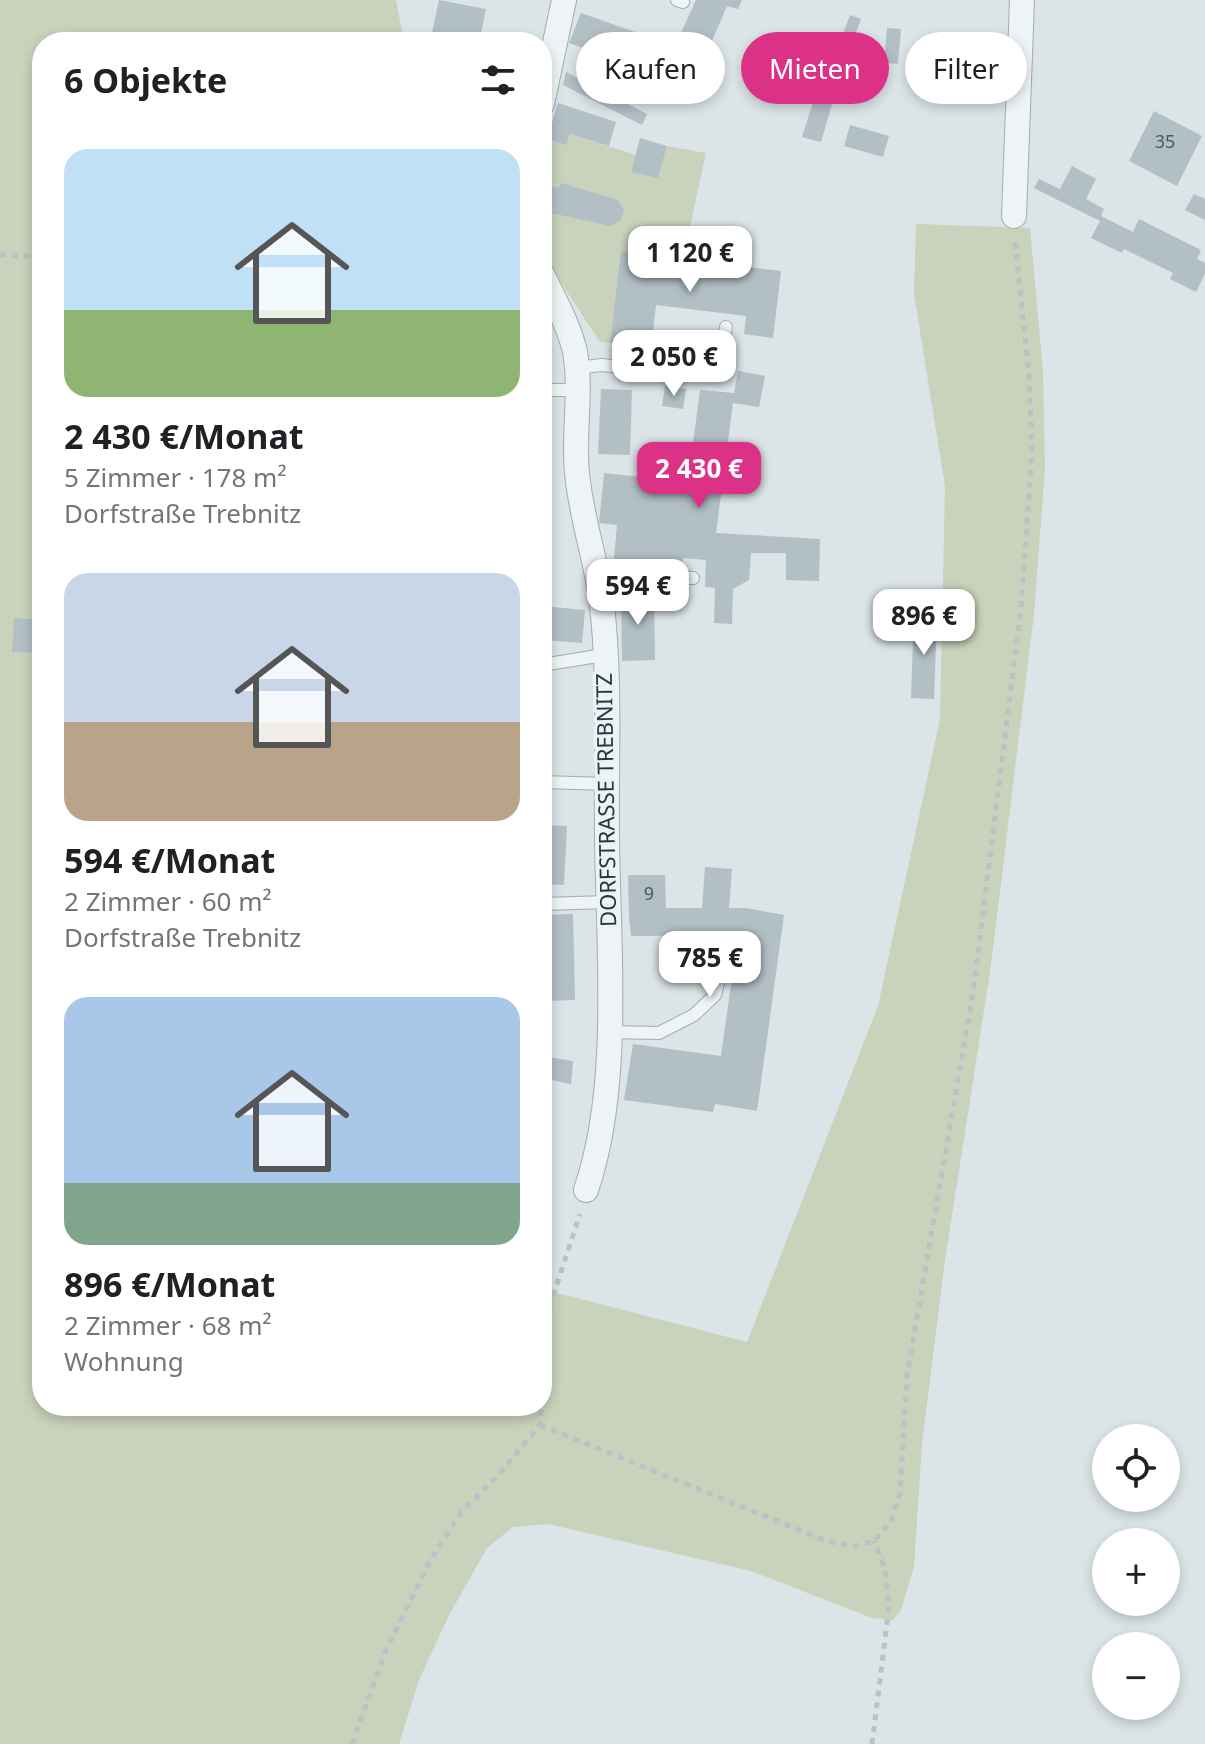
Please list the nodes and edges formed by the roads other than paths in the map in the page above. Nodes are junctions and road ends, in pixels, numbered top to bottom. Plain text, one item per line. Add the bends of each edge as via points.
1 (564, 0) edge
2 (1022, 0) edge
3 (552, 57) edge
4 (1014, 216) road end
5 (552, 297) edge
6 (726, 327) dead end
7 (576, 379) junction
8 (552, 387) edge
9 (693, 578) dead end
10 (597, 579) junction
11 (604, 655) junction
12 (552, 663) edge
13 (552, 782) edge
14 (607, 784) junction
15 (608, 902) junction
16 (552, 904) edge
17 (721, 970) dead end
18 (609, 1032) junction
19 (586, 1190) road end

1 - 3 street
2 - 4 street
5 - 7 street, DORFSTRASSE TREBNITZ via 575,352
6 - 7 lane via 721,353 703,368 657,371 602,365
7 - 8 lane
7 - 10 street, DORFSTRASSE TREBNITZ via 576,472
9 - 10 lane
10 - 11 street, DORFSTRASSE TREBNITZ
11 - 12 lane
11 - 14 street, DORFSTRASSE TREBNITZ
13 - 14 lane
14 - 15 street, DORFSTRASSE TREBNITZ
15 - 16 lane
15 - 18 street, DORFSTRASSE TREBNITZ
17 - 18 lane via 715,995 694,1015 659,1033
18 - 19 street, DORFSTRASSE TREBNITZ via 599,1153

